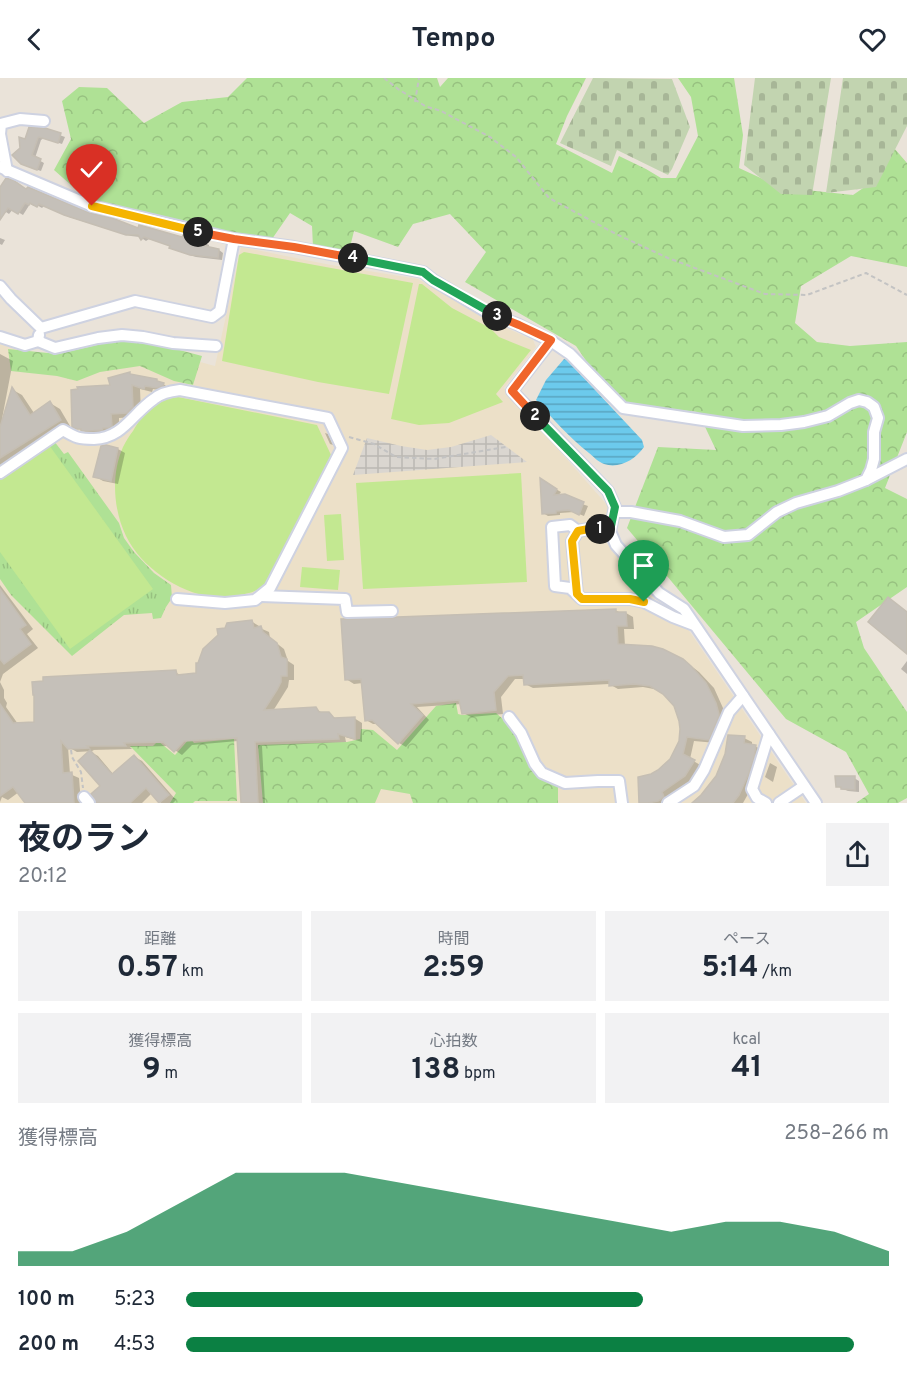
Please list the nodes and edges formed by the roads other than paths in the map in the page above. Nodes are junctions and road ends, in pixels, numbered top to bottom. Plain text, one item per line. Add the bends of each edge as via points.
1 (44, 121) dead end
2 (4, 169) edge
3 (234, 239) junction
4 (0, 286) edge
5 (41, 328) junction
6 (0, 337) edge
7 (551, 340) junction
8 (38, 341) junction
9 (216, 346) dead end
10 (907, 459) edge
11 (0, 473) edge
12 (866, 480) junction
13 (614, 512) junction
14 (578, 531) junction
15 (610, 531) junction
16 (577, 594) junction
17 (261, 596) junction
18 (177, 599) dead end
19 (392, 611) dead end
20 (694, 625) junction
21 (743, 696) junction
22 (509, 717) dead end
23 (769, 734) junction
24 (804, 786) junction
25 (622, 803) edge
26 (668, 803) edge
27 (766, 803) edge
28 (779, 803) edge
29 (816, 803) edge

1 - 2 street via 20,119 1,124
2 - 3 street via 92,206
3 - 5 street via 220,311 212,317 135,301
3 - 7 street via 423,272 485,311
4 - 5 street
5 - 8 street
6 - 8 street via 25,345
7 - 12 street via 623,408 743,426 804,422 828,416 859,400 867,402 878,418 874,459
7 - 13 street via 512,391 608,491
8 - 9 street via 55,348 122,335
10 - 12 street
11 - 17 street via 63,430 77,439 104,438 120,431 155,398 169,391 328,418 342,448 270,588
12 - 13 street via 796,503 777,512 748,535 724,537 680,521
13 - 15 street
14 - 15 street
14 - 16 street via 572,541
14 - 16 street via 570,525 552,527 555,586 570,588
15 - 20 street via 616,545 659,593 684,609
16 - 20 street via 582,599 644,602
17 - 18 street via 225,603
17 - 19 street via 345,598 347,612
20 - 21 street
21 - 23 street
21 - 26 street via 729,712 694,786
22 - 25 street via 542,773 566,783 619,781
23 - 24 street
23 - 27 street via 752,789
24 - 28 street
24 - 29 street

